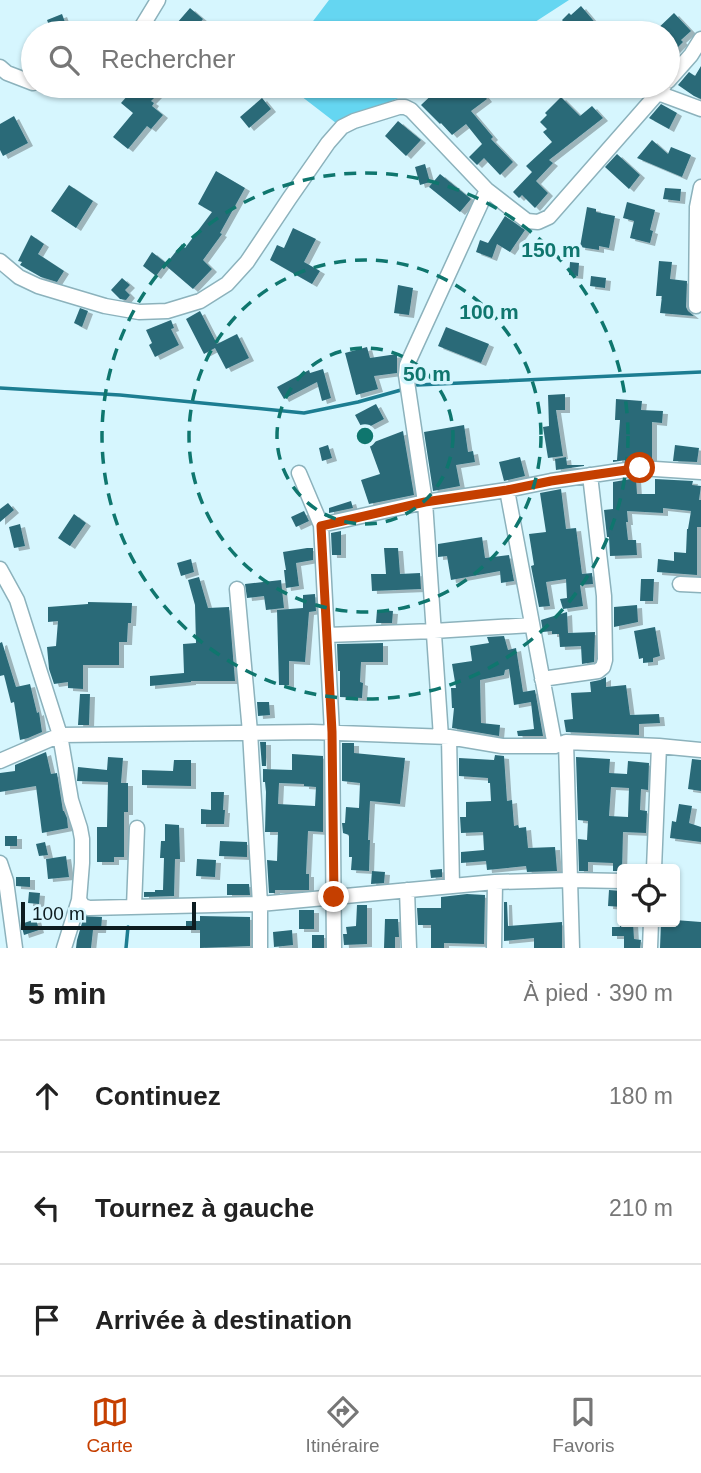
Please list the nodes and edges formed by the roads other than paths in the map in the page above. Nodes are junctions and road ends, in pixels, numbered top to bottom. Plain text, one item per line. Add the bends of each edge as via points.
1 (158, 0) edge
2 (145, 21) edge
3 (701, 39) edge
4 (0, 67) edge
5 (680, 67) edge
6 (21, 78) edge
7 (653, 98) edge
8 (679, 98) edge
9 (701, 109) edge
10 (701, 187) edge
11 (487, 190) junction
12 (0, 261) edge
13 (696, 306) dead end
14 (701, 472) edge
15 (299, 473) dead end
16 (590, 475) junction
17 (507, 490) junction
18 (425, 502) junction
19 (321, 526) junction
20 (0, 569) edge
21 (680, 583) dead end
22 (701, 585) edge
23 (5, 586) edge
24 (237, 589) dead end
25 (532, 625) junction
26 (434, 631) junction
27 (327, 635) junction
28 (542, 679) junction
29 (332, 732) junction
30 (250, 733) junction
31 (60, 735) junction
32 (445, 737) junction
33 (560, 744) junction
34 (659, 746) junction
35 (701, 750) edge
36 (0, 761) edge
37 (137, 828) dead end
38 (0, 863) edge
39 (654, 864) edge
40 (569, 880) junction
41 (617, 881) edge
42 (495, 882) junction
43 (452, 886) junction
44 (407, 890) junction
45 (334, 897) junction
46 (79, 900) junction
47 (260, 904) junction
48 (134, 907) junction
49 (651, 927) edge
50 (15, 948) edge
51 (64, 948) edge
52 (260, 948) edge
53 (334, 948) edge
54 (409, 948) edge
55 (494, 948) edge
56 (572, 948) edge
57 (650, 948) edge

1 - 2 street
3 - 5 street
4 - 6 street
7 - 11 street via 549,217 527,221
8 - 9 street
10 - 13 street
11 - 12 street via 411,110 399,107 342,127 247,262 227,284 200,301 167,311 104,306 38,286
11 - 18 street via 407,365
14 - 16 street via 640,468
15 - 19 street
16 - 17 street
16 - 28 street via 604,596 605,660 598,671
17 - 18 street
17 - 25 street
18 - 19 street
18 - 26 street
19 - 27 street
20 - 23 street
21 - 22 street
23 - 31 street via 17,600
24 - 30 street
25 - 26 street
25 - 28 street
26 - 27 street
26 - 32 street
27 - 29 street
28 - 33 street
29 - 30 street
29 - 32 street
29 - 45 street
30 - 31 street
30 - 47 street
31 - 36 street
31 - 46 street via 82,839
32 - 33 street via 502,746
32 - 43 street
33 - 34 street
33 - 40 street
34 - 35 street
34 - 39 street
37 - 48 street
38 - 50 street
40 - 41 street
40 - 42 street
40 - 56 street
42 - 43 street
42 - 55 street
43 - 44 street
44 - 45 street
44 - 54 street
45 - 47 street
45 - 53 street
46 - 48 street via 89,908
46 - 51 street
47 - 48 street
47 - 52 street
49 - 57 street

